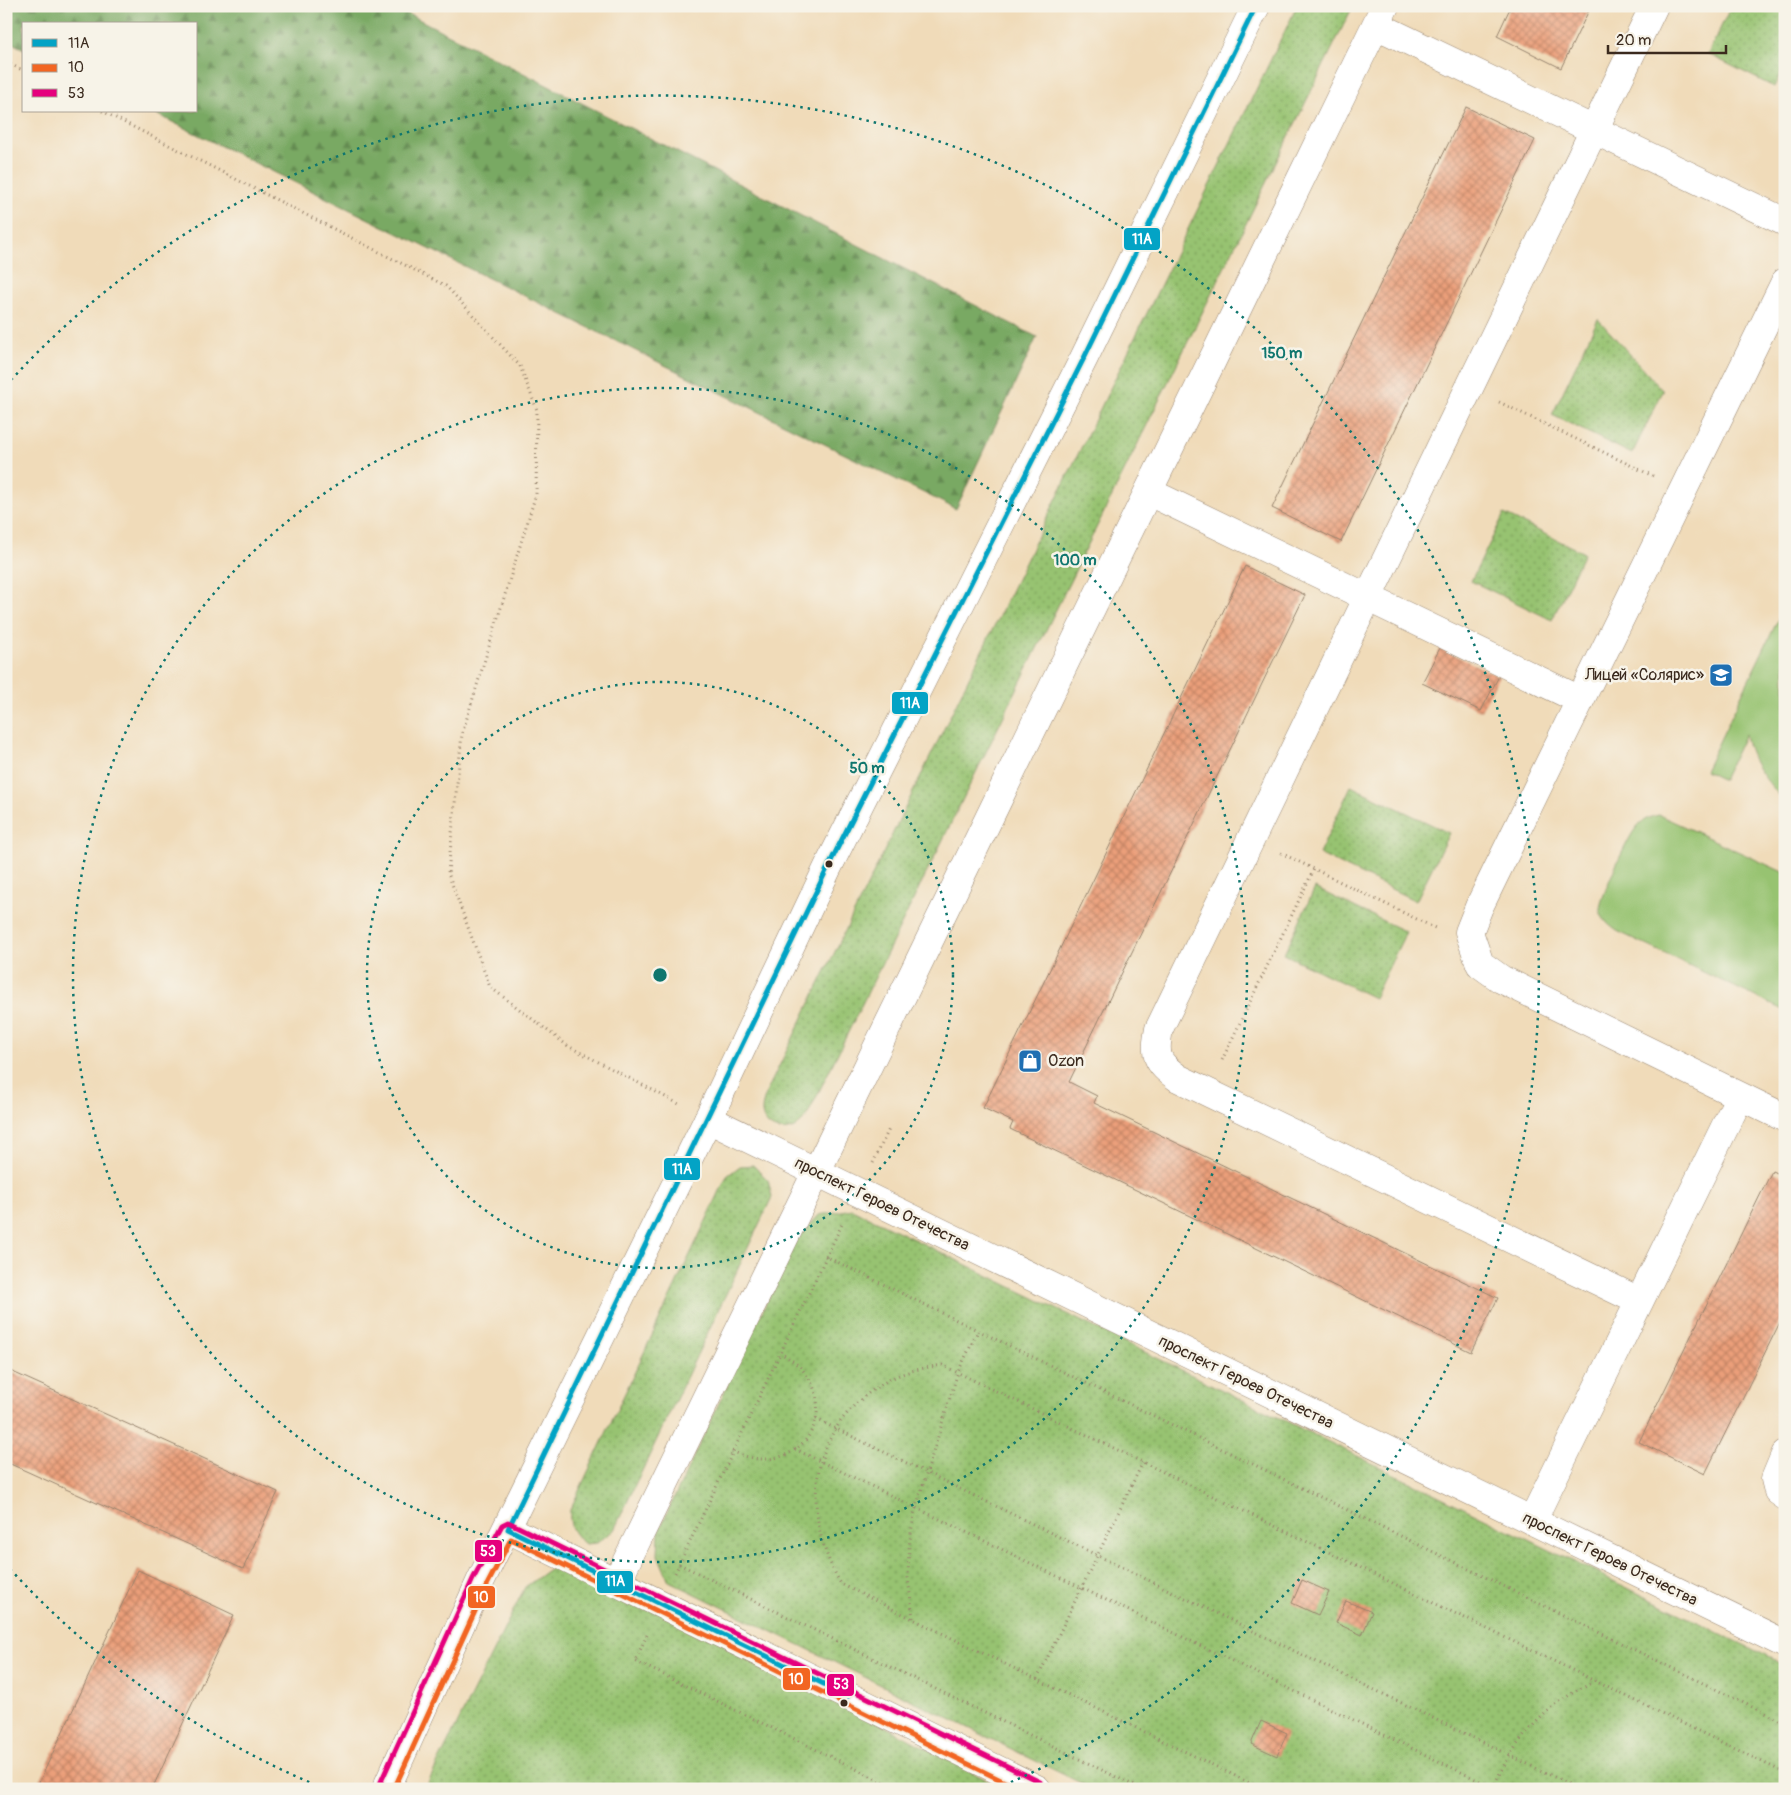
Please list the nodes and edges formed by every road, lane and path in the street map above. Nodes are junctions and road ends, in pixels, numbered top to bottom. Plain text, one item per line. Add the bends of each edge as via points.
1 (1256, 6) edge
2 (1654, 6) edge
3 (1381, 16) edge
4 (6, 62) edge
5 (22, 70) edge
6 (104, 112) edge
7 (1594, 130) junction
8 (1785, 222) edge
9 (1785, 282) edge
10 (1469, 387) junction
11 (1683, 490) junction
12 (1149, 492) junction
13 (1368, 597) junction
14 (1580, 700) junction
15 (1251, 839) junction
16 (1314, 869) junction
17 (1474, 947) junction
18 (1206, 1092) junction
19 (1740, 1096) junction
20 (1785, 1118) edge
21 (708, 1119) junction
22 (890, 1127) dead end
23 (817, 1173) junction
24 (858, 1193) junction
25 (825, 1256) junction
26 (1639, 1301) junction
27 (978, 1331) junction
28 (780, 1352) junction
29 (958, 1372) junction
30 (816, 1419) junction
31 (837, 1429) junction
32 (795, 1449) junction
33 (732, 1451) junction
34 (1785, 1455) edge
35 (822, 1462) junction
36 (1142, 1462) junction
37 (928, 1473) junction
38 (1785, 1496) edge
39 (916, 1508) junction
40 (1532, 1521) junction
41 (508, 1529) junction
42 (1097, 1555) junction
43 (679, 1564) junction
44 (616, 1583) junction
45 (1082, 1588) junction
46 (661, 1604) junction
47 (914, 1619) junction
48 (1785, 1644) edge
49 (1037, 1679) junction
50 (1594, 1681) junction
51 (1785, 1723) edge
52 (1509, 1755) junction
53 (1785, 1773) edge
54 (1785, 1782) edge
55 (1494, 1788) edge
56 (386, 1789) edge
57 (897, 1789) edge
58 (1037, 1789) edge
59 (1141, 1789) edge
60 (1262, 1789) edge
61 (1579, 1789) edge
62 (1781, 1789) edge

1 - 21 street via 1084,358 828,866
2 - 7 street
3 - 7 street
3 - 12 street
4 - 5 path
6 - 21 path via 446,286 520,366 538,410 536,494 462,734 448,873 490,987 568,1046
7 - 8 street
7 - 10 street
9 - 11 street
10 - 11 path
10 - 13 street
11 - 14 street
12 - 13 street
12 - 23 street
13 - 14 street
13 - 15 street
14 - 17 street via 1479,907 1469,932
15 - 16 path
15 - 18 street via 1159,1029 1155,1049 1161,1066
16 - 17 path
16 - 18 path
17 - 19 street via 1480,964 1501,979
18 - 26 street
19 - 20 street
19 - 26 street
21 - 23 street, проспект Героев Отечества
21 - 41 street
22 - 24 path
23 - 24 street, проспект Героев Отечества
23 - 44 street
24 - 25 path
24 - 40 street, проспект Героев Отечества
25 - 27 path
25 - 28 path
26 - 40 street
27 - 29 path
27 - 51 path
28 - 30 path via 806,1372 814,1386 818,1403
28 - 33 path
29 - 31 path via 942,1365 914,1370 888,1380 864,1396
29 - 36 path
29 - 37 path
30 - 31 path
30 - 32 path via 810,1434
31 - 35 path via 829,1440
31 - 37 path
32 - 33 path via 774,1460 745,1458
32 - 35 path
33 - 43 path
34 - 38 street via 1775,1479 1778,1491
35 - 39 path
35 - 47 path via 815,1491 816,1515 820,1539 841,1584
36 - 42 path
36 - 50 path
37 - 39 path
37 - 42 path
39 - 45 path
39 - 47 path via 908,1570
40 - 48 street, проспект Героев Отечества
41 - 44 street
41 - 56 street via 480,1582
42 - 45 path
42 - 52 path
43 - 46 path
43 - 59 path
44 - 46 street
45 - 49 path
45 - 55 path
46 - 57 path via 635,1661
46 - 58 street
47 - 49 path
49 - 60 path
50 - 52 path via 1560,1700 1538,1718
50 - 53 path
52 - 55 path
52 - 61 path
54 - 62 path

